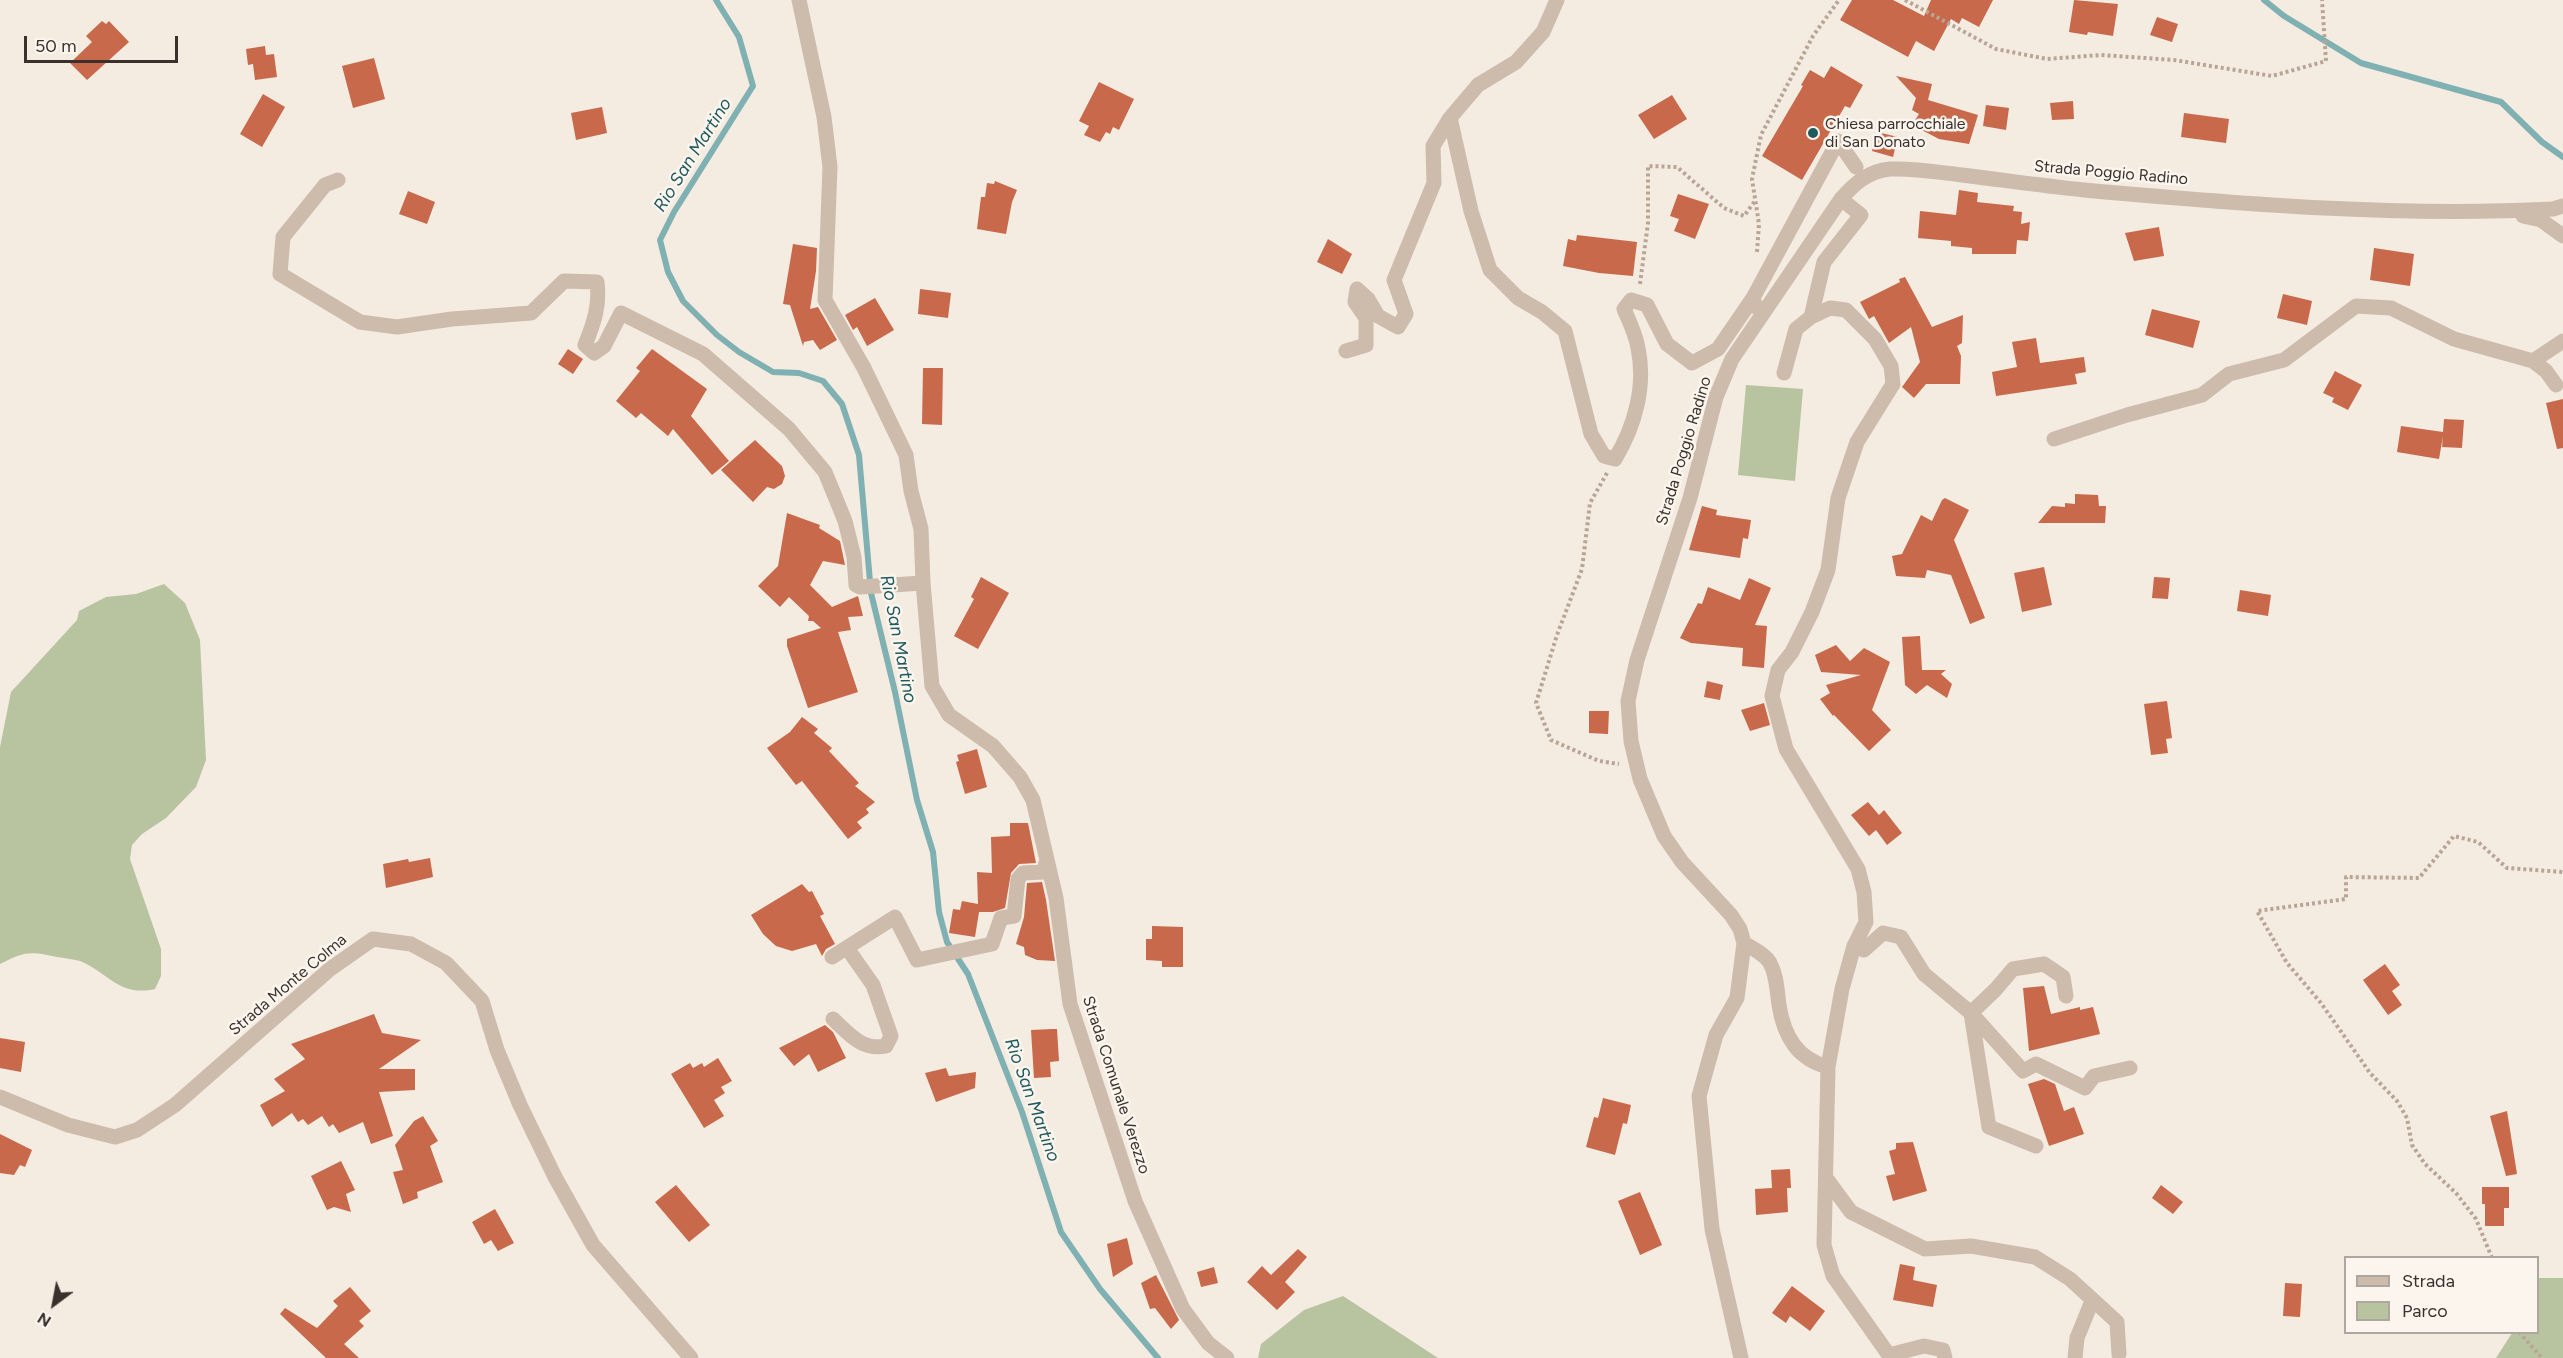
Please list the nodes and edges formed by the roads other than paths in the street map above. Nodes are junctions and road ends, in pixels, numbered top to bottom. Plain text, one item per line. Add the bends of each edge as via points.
1 (799, 0) edge
2 (1557, 0) edge
3 (1450, 118) junction
4 (1856, 167) dead end
5 (338, 180) dead end
6 (1841, 199) junction
7 (2563, 206) edge
8 (2502, 212) junction
9 (2563, 236) edge
10 (1753, 298) junction
11 (1764, 316) junction
12 (1810, 317) junction
13 (2563, 341) edge
14 (1346, 351) dead end
15 (2533, 361) junction
16 (1784, 373) dead end
17 (2556, 385) dead end
18 (2054, 439) dead end
19 (923, 583) junction
20 (1047, 860) junction
21 (1744, 943) junction
22 (1854, 946) junction
23 (847, 948) junction
24 (832, 957) dead end
25 (2066, 996) dead end
26 (1971, 1013) junction
27 (832, 1020) dead end
28 (1828, 1067) junction
29 (2130, 1068) dead end
30 (0, 1097) edge
31 (2036, 1146) dead end
32 (1826, 1178) junction
33 (2092, 1301) junction
34 (2119, 1354) dead end
35 (1890, 1356) edge
36 (691, 1358) edge
37 (1227, 1358) edge
38 (1741, 1358) edge
39 (1945, 1358) edge
40 (2075, 1358) edge

1 - 19 street, Strada Comunale Verezzo via 824,117 830,167 825,300 906,455 910,491 921,529
2 - 3 street via 1543,32 1530,47 1516,62 1478,85
3 - 10 street via 1471,211 1490,270 1518,298 1565,332 1590,434 1604,456 1615,459 1626,442 1640,398 1638,348 1624,309 1631,300 1647,305 1667,344 1692,363 1718,350
3 - 14 street via 1433,146 1434,183 1394,280 1406,314 1398,327 1378,316 1357,289 1355,302 1366,318 1366,345
4 - 10 street via 1838,141
5 - 19 street via 325,185 283,237 280,274 360,322 397,327 531,313 564,281 597,282 595,321 585,345 594,353 604,346 621,313 703,354 789,429 825,472 845,521 856,585
6 - 8 street, Strada Poggio Radino via 1856,182 1889,169 2173,198
6 - 11 street, Strada Poggio Radino
6 - 12 street via 1861,215 1824,262
7 - 8 street, Strada Poggio Radino
8 - 9 street via 2541,220
10 - 11 street
11 - 21 street, Strada Poggio Radino via 1732,359 1716,397 1690,498 1637,660 1628,700 1637,767 1664,836 1682,862 1731,915
12 - 16 street via 1796,329
12 - 22 street via 1830,308 1846,310 1875,339 1891,366 1893,384 1857,442 1838,498 1828,570 1802,632 1778,670 1772,696 1786,749 1858,869 1866,922
13 - 15 street
15 - 17 street
15 - 18 street via 2454,339 2391,308 2356,306 2284,360 2229,374 2202,395
19 - 20 street, Strada Comunale Verezzo via 932,686 949,715 993,746 1020,777 1034,800
20 - 23 street via 1043,872 1023,873 1017,879 1014,916 1001,918 992,944 917,960 895,917
20 - 37 street, Strada Comunale Verezzo via 1070,1004 1135,1201 1183,1309 1208,1343
21 - 28 street via 1770,961 1786,1030 1798,1051 1812,1063
21 - 38 street via 1737,998 1716,1035 1699,1096 1712,1229
22 - 26 street via 1864,950 1883,933 1901,937 1924,974
22 - 28 street
23 - 24 street
23 - 27 street via 873,985 891,1036 886,1046 874,1048 861,1044
25 - 26 street via 2063,977 2043,964 2013,969
26 - 29 street via 2023,1071 2036,1064 2085,1088 2094,1076
26 - 31 street via 1989,1127
28 - 32 street
30 - 36 street, Strada Monte Colma via 68,1125 115,1137 137,1130 175,1105 330,969 373,939 411,944 446,963 482,1001 520,1105 593,1245
32 - 33 street via 1851,1212 1925,1249 1971,1246 2035,1257 2070,1279
32 - 35 street via 1824,1245 1833,1276
33 - 34 street via 2117,1322
33 - 40 street via 2077,1338
35 - 39 street via 1923,1346 1943,1350

